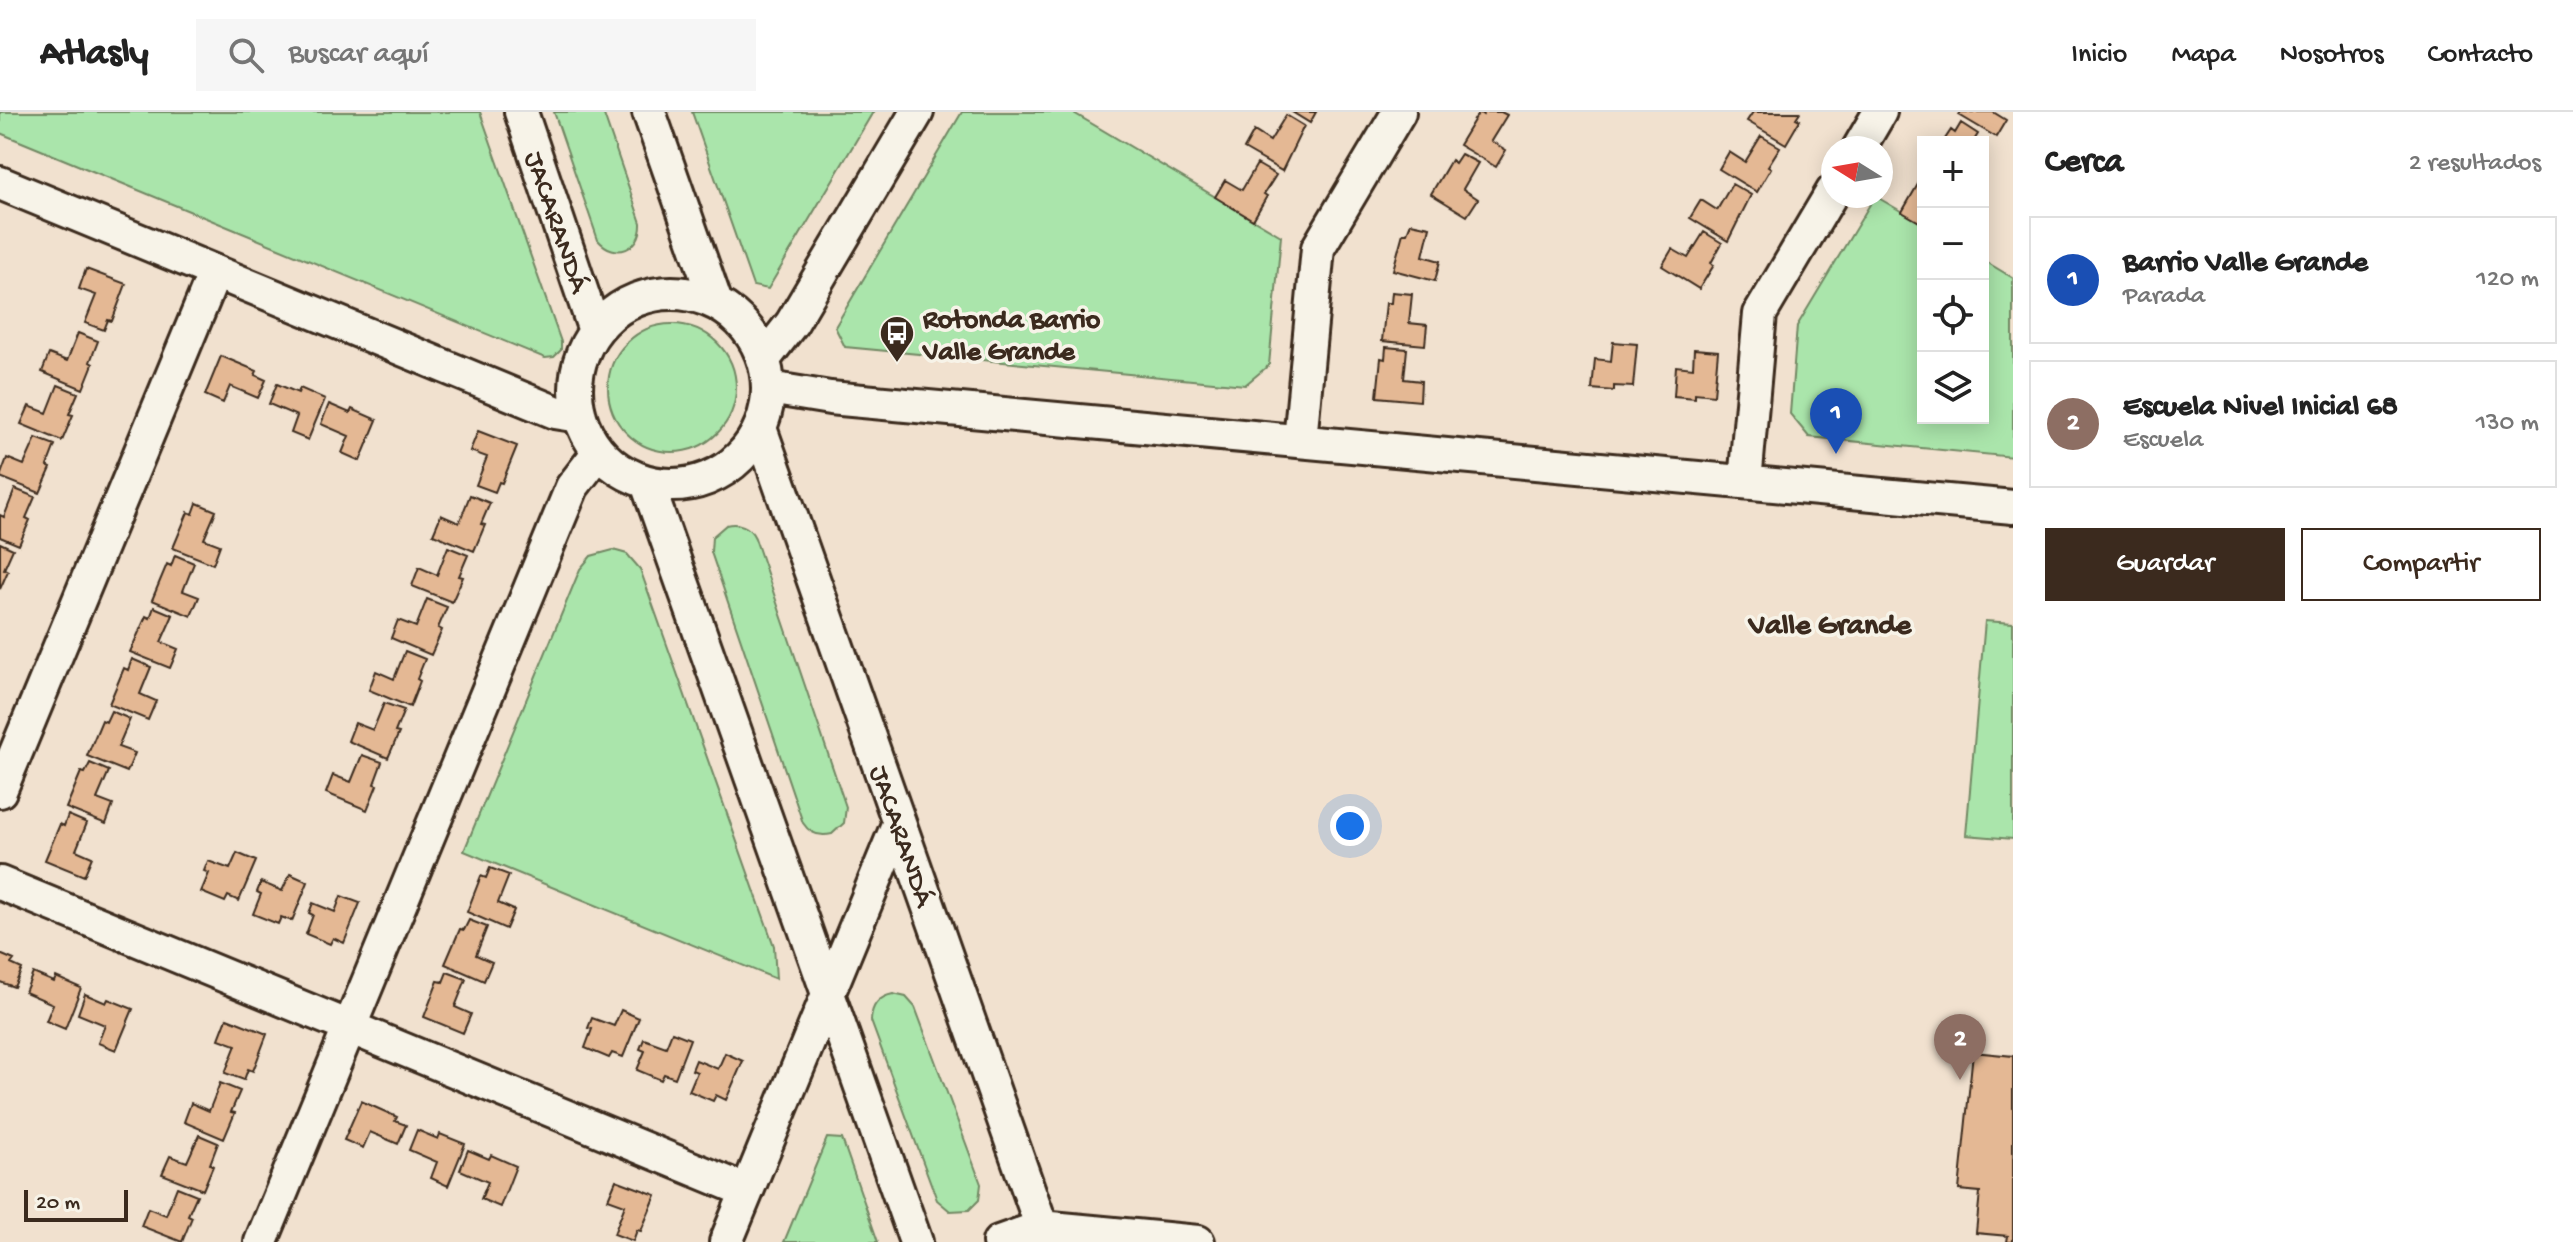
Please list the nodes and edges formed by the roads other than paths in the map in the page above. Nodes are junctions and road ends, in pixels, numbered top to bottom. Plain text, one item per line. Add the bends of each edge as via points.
1 (521, 112) edge
2 (649, 112) edge
3 (917, 112) edge
4 (1399, 112) edge
5 (1880, 112) edge
6 (1866, 136) edge
7 (0, 183) edge
8 (1823, 208) edge
9 (215, 272) junction
10 (716, 303) junction
11 (595, 331) junction
12 (766, 374) junction
13 (580, 416) junction
14 (760, 428) junction
15 (1300, 441) junction
16 (599, 452) junction
17 (1745, 482) junction
18 (647, 483) junction
19 (2013, 507) edge
20 (0, 791) edge
21 (899, 822) junction
22 (0, 883) edge
23 (829, 992) junction
24 (350, 1027) junction
25 (747, 1191) junction
26 (1044, 1235) edge
27 (261, 1242) edge
28 (726, 1242) edge
29 (916, 1242) edge
30 (999, 1242) edge
31 (1198, 1242) edge

1 - 11 street, JACARANDÁ
2 - 10 street
3 - 12 street
4 - 15 street via 1318,248
5 - 6 street
7 - 9 street
8 - 17 street via 1760,314
9 - 13 street via 555,412
9 - 20 street
10 - 11 street, JACARANDÁ via 690,294 638,299
10 - 12 street, JACARANDÁ via 753,336
11 - 13 street, JACARANDÁ via 578,372
12 - 14 street, JACARANDÁ
12 - 15 street via 830,398
13 - 16 street, JACARANDÁ
14 - 18 street, JACARANDÁ via 726,470 701,481
14 - 21 street, JACARANDÁ
15 - 17 street
16 - 18 street, JACARANDÁ via 621,471
16 - 24 street via 572,487
17 - 19 street
18 - 23 street
21 - 23 street
21 - 26 street, JACARANDÁ
22 - 24 street
23 - 25 street
23 - 29 street
24 - 25 street
24 - 27 street
25 - 28 street
26 - 30 street
26 - 31 street

